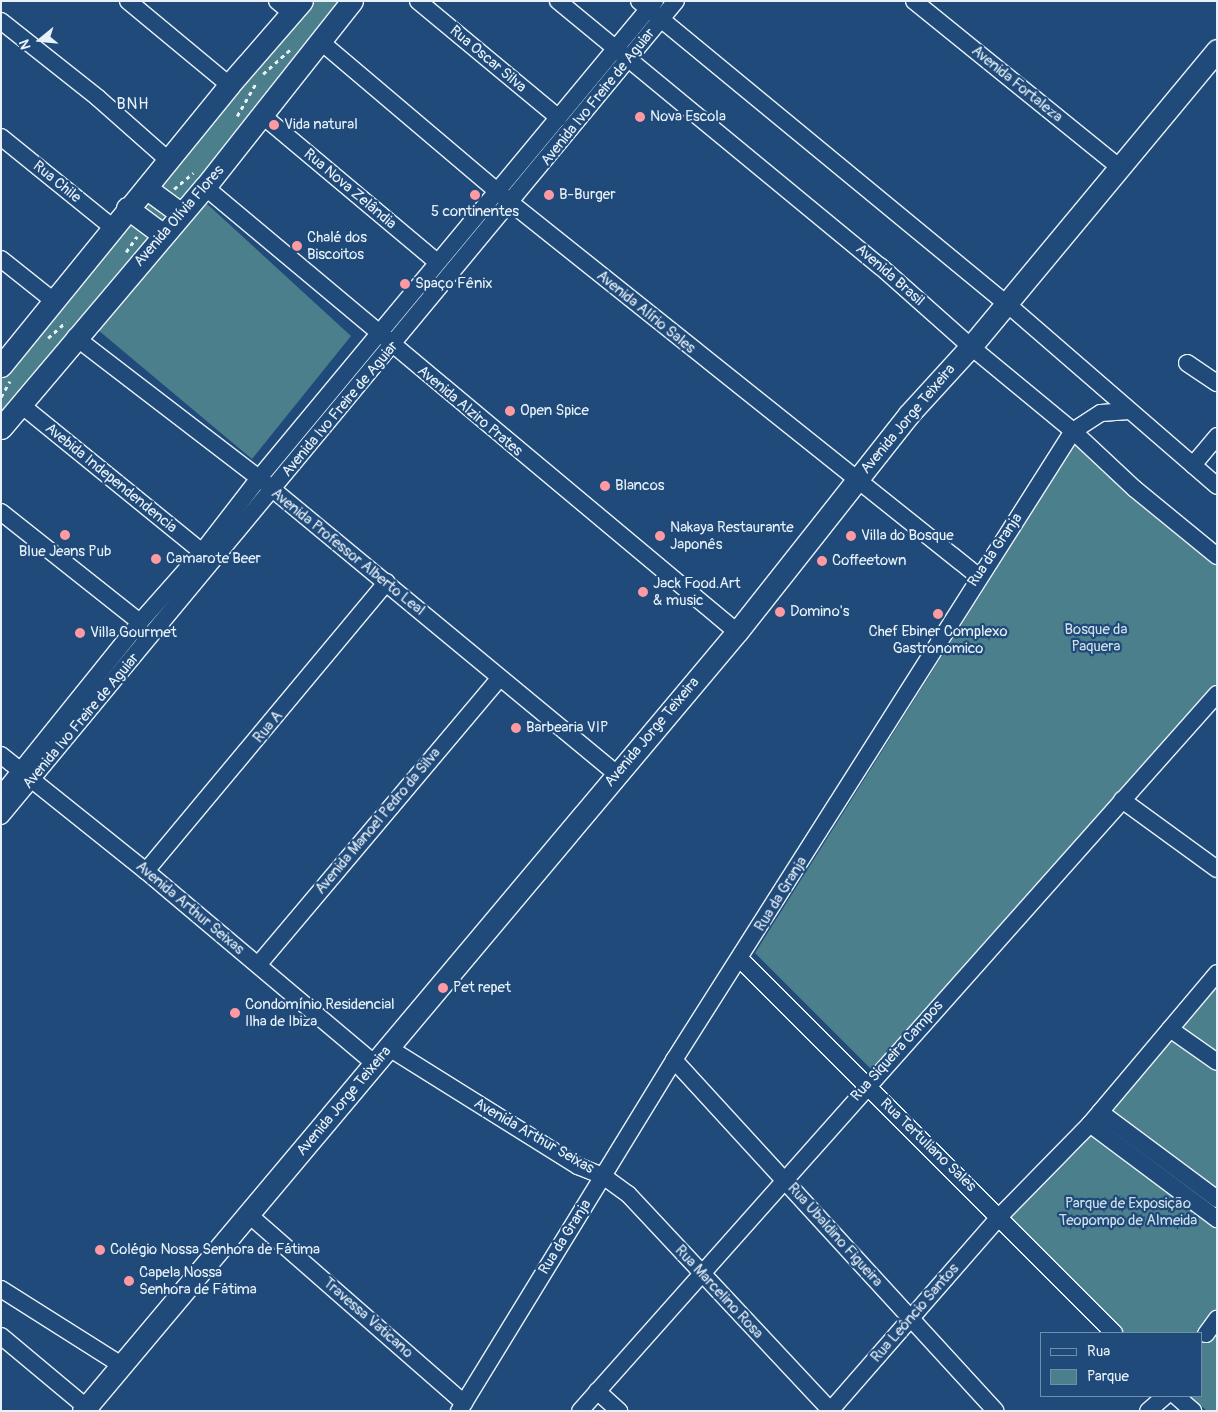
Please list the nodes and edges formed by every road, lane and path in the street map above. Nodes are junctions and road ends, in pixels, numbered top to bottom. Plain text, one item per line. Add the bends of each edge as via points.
1 (128, 1) edge
2 (352, 1) edge
3 (418, 1) edge
4 (558, 1) edge
5 (676, 1) edge
6 (914, 1) edge
7 (648, 4) edge
8 (290, 5) edge
9 (662, 18) junction
10 (1, 21) edge
11 (320, 41) junction
12 (1217, 50) edge
13 (621, 55) junction
14 (229, 85) junction
15 (262, 116) junction
16 (559, 118) junction
17 (1, 137) edge
18 (168, 160) junction
19 (1119, 167) junction
20 (205, 187) junction
21 (146, 188) junction
22 (497, 190) junction
23 (511, 203) junction
24 (127, 208) junction
25 (180, 213) junction
26 (112, 227) junction
27 (162, 234) junction
28 (1, 259) edge
29 (437, 262) junction
30 (55, 302) junction
31 (1006, 303) junction
32 (378, 334) junction
33 (75, 337) junction
34 (392, 346) junction
35 (970, 346) junction
36 (1187, 363) dead end
37 (1, 366) edge
38 (1217, 383) edge
39 (20, 404) junction
40 (1128, 410) junction
41 (1, 428) edge
42 (1073, 431) junction
43 (1217, 436) edge
44 (1193, 465) junction
45 (259, 478) junction
46 (856, 481) junction
47 (1217, 486) edge
48 (272, 491) junction
49 (1, 512) edge
50 (202, 552) junction
51 (1217, 556) edge
52 (978, 576) junction
53 (386, 582) junction
54 (140, 622) junction
55 (737, 632) junction
56 (500, 678) junction
57 (1217, 694) edge
58 (1, 755) edge
59 (616, 773) junction
60 (26, 776) junction
61 (1, 794) edge
62 (1122, 800) junction
63 (1, 816) edge
64 (1217, 869) edge
65 (146, 871) junction
66 (740, 959) junction
67 (258, 965) junction
68 (1217, 973) edge
69 (1170, 1029) junction
70 (382, 1056) junction
71 (674, 1060) junction
72 (1217, 1062) edge
73 (866, 1085) junction
74 (1095, 1118) junction
75 (604, 1176) junction
76 (784, 1178) junction
77 (1217, 1199) edge
78 (248, 1214) junction
79 (1000, 1216) junction
80 (1217, 1219) edge
81 (700, 1274) junction
82 (1, 1289) edge
83 (910, 1318) junction
84 (1217, 1319) edge
85 (1113, 1332) edge
86 (1206, 1334) dead end
87 (1, 1336) edge
88 (121, 1365) junction
89 (597, 1391) junction
90 (1164, 1397) edge
91 (1177, 1397) edge
92 (462, 1407) edge
93 (84, 1409) edge
94 (580, 1411) edge
95 (618, 1411) edge
96 (831, 1411) edge
97 (996, 1411) edge
98 (1148, 1411) edge
99 (1193, 1411) edge

1 - 14 street
2 - 11 main road, Avenida Olívia Flores
3 - 16 street, Rua Oscar Silva
4 - 13 street, Avenida Brasil
5 - 9 street, Avenida Ivo Freire de Aguiar
6 - 19 street, Avenida Fortaleza
7 - 9 street
7 - 13 street, Avenida Ivo Freire de Aguiar
8 - 14 main road
9 - 13 street, Avenida Ivo Freire de Aguiar
9 - 31 street
10 - 18 street via 98,98
11 - 15 main road, Avenida Olívia Flores
11 - 22 street, Avenida Alírio Sales
12 - 19 main road, Avenida Jorge Teixeira
13 - 16 street, Avenida Ivo Freire de Aguiar
13 - 23 street, Avenida Ivo Freire de Aguiar
13 - 35 street, Avenida Brasil via 880,266
14 - 18 main road
15 - 20 main road, Avenida Olívia Flores
15 - 29 street, Rua Nova Zelândia
16 - 22 street, Avenida Ivo Freire de Aguiar
17 - 26 street, Rua Chile
18 - 21 main road
19 - 31 main road, Avenida Jorge Teixeira
20 - 25 main road, Avenida Olívia Flores
20 - 32 street, Avenida Alziro Prates
21 - 24 main road
21 - 25 main road
22 - 23 street, Avenida Alírio Sales
22 - 29 street, Avenida Ivo Freire de Aguiar
23 - 34 street, Avenida Ivo Freire de Aguiar
23 - 46 street, Avenida Alírio Sales
24 - 26 main road
24 - 27 main road
25 - 27 main road, Avenida Olívia Flores
26 - 30 main road
27 - 33 main road, Avenida Olívia Flores
28 - 30 street
29 - 32 street, Avenida Ivo Freire de Aguiar
30 - 37 main road
31 - 35 main road, Avenida Jorge Teixeira
31 - 40 street
32 - 34 street, Avenida Alziro Prates
32 - 45 street, Avenida Ivo Freire de Aguiar
33 - 39 main road, Avenida Olívia Flores
33 - 45 street, Avenida Professor Alberto Leal
34 - 48 street, Avenida Ivo Freire de Aguiar
34 - 55 street, Avenida Alziro Prates
35 - 42 street, Avenida Brasil
35 - 46 main road, Avenida Jorge Teixeira via 909,414
36 - 38 street
39 - 41 main road, Avenida Olívia Flores
39 - 50 street, Avebida Independendencia
40 - 42 street, Rua da Granja via 1101,413
40 - 44 street
42 - 51 street, Avenida Brasil via 1135,489
42 - 52 street, Rua da Granja
43 - 44 street
44 - 47 street
45 - 48 street, Avenida Professor Alberto Leal
45 - 50 street, Avenida Ivo Freire de Aguiar
46 - 52 street, Avenida Alírio Sales
46 - 55 main road, Avenida Jorge Teixeira
48 - 53 street, Avenida Professor Alberto Leal
48 - 60 street, Avenida Ivo Freire de Aguiar
49 - 54 street
50 - 54 street, Avenida Ivo Freire de Aguiar
52 - 66 street, Rua da Granja
53 - 56 street, Avenida Professor Alberto Leal
53 - 65 street, Rua A
54 - 60 street, Avenida Ivo Freire de Aguiar
55 - 59 main road, Avenida Jorge Teixeira
56 - 59 street, Avenida Professor Alberto Leal
56 - 67 street, Avenida Manoel Pedro da Silva
57 - 62 street, Rua Siqueira Campos
58 - 60 street, Avenida Arthur Seixas
59 - 70 main road, Avenida Jorge Teixeira
60 - 61 street, Avenida Ivo Freire de Aguiar
60 - 63 street, Avenida Ivo Freire de Aguiar
60 - 65 street, Avenida Arthur Seixas
62 - 64 street
62 - 73 street, Rua Siqueira Campos
65 - 67 street, Avenida Arthur Seixas
66 - 71 street, Rua da Granja
66 - 73 street, Rua Tertuliano Sales
67 - 70 street, Avenida Arthur Seixas
68 - 69 street, Rua Leôncio Santos
69 - 72 street
69 - 74 street, Rua Leôncio Santos
70 - 75 street, Avenida Arthur Seixas via 578,1166
70 - 78 main road, Avenida Jorge Teixeira
71 - 75 street, Rua da Granja
71 - 76 street, Rua Ubaldino Figueira
73 - 76 street, Rua Siqueira Campos
73 - 79 street, Rua Tertuliano Sales
74 - 77 street
74 - 79 street, Rua Leôncio Santos
74 - 80 street
75 - 81 street, Rua Marcelino Rosa via 653,1218
75 - 92 street, Rua da Granja
76 - 81 street, Rua Siqueira Campos
76 - 83 street, Rua Ubaldino Figueira
78 - 88 main road, Avenida Jorge Teixeira
78 - 92 street, Travessa Vaticano
79 - 83 street, Rua Leôncio Santos
79 - 85 street, Rua Tertuliano Sales
81 - 89 street, Rua Siqueira Campos
81 - 96 street, Rua Marcelino Rosa
82 - 88 street
83 - 96 street, Rua Leôncio Santos
83 - 97 street, Rua Ubaldino Figueira
84 - 86 street
87 - 93 street
88 - 93 main road, Avenida Jorge Teixeira
89 - 94 street, Rua Siqueira Campos
89 - 95 street
90 - 98 street
91 - 99 street

